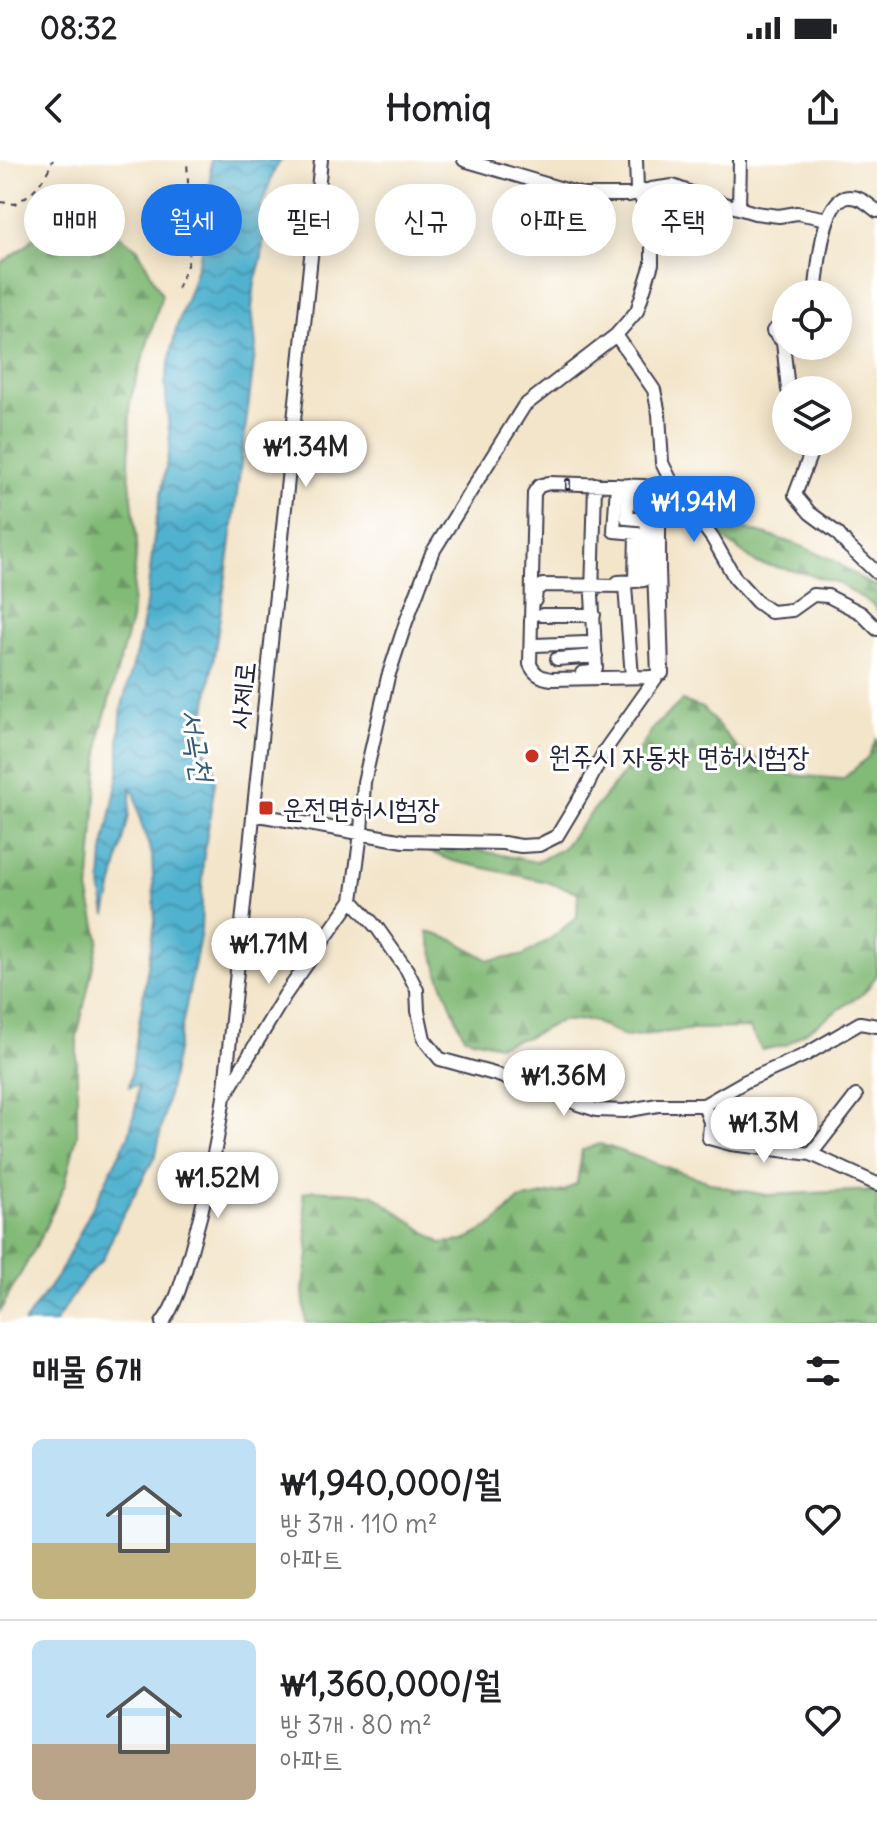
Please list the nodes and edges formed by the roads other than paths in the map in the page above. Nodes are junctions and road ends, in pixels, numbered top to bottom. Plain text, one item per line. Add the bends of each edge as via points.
1 (321, 160) edge
2 (464, 160) edge
3 (636, 160) edge
4 (740, 160) edge
5 (638, 184) edge
6 (632, 194) edge
7 (733, 206) edge
8 (739, 208) junction
9 (877, 211) edge
10 (828, 219) junction
11 (652, 256) edge
12 (817, 280) edge
13 (616, 335) junction
14 (810, 456) edge
15 (597, 485) junction
16 (623, 485) junction
17 (877, 573) edge
18 (594, 585) junction
19 (553, 611) junction
20 (588, 611) junction
21 (877, 629) edge
22 (586, 643) dead end
23 (535, 645) junction
24 (596, 656) junction
25 (562, 661) dead end
26 (660, 674) junction
27 (629, 675) junction
28 (253, 814) junction
29 (361, 833) junction
30 (352, 900) junction
31 (877, 1026) edge
32 (856, 1096) dead end
33 (224, 1097) junction
34 (704, 1105) junction
35 (811, 1154) junction
36 (877, 1184) edge
37 (173, 1305) junction
38 (162, 1323) edge
39 (169, 1323) edge

1 - 28 street, 사제로
2 - 6 street via 583,195
3 - 5 street
4 - 8 street
7 - 8 street
8 - 10 street
9 - 10 street via 846,197
10 - 12 street
11 - 13 street via 637,311
13 - 21 street via 654,390 662,463 735,578 771,612 792,610 813,595 828,596 861,613
13 - 29 street via 524,406 432,553 388,677 364,782
14 - 17 street via 795,495
15 - 16 street
15 - 18 street
15 - 18 street via 539,489 535,550 538,576
15 - 27 street via 545,483 534,493 530,664 546,678
16 - 18 street via 614,531 636,533 635,581
16 - 26 street via 649,487 659,498
18 - 19 street via 543,585 536,590
18 - 20 street
18 - 27 street via 619,586
18 - 27 street via 601,672
19 - 20 street
19 - 23 street
20 - 24 street
22 - 23 street via 566,639
23 - 24 street via 535,664 546,673 592,672
24 - 25 street
26 - 27 street
26 - 29 street via 605,750 557,836 521,846 404,841
28 - 29 street
28 - 33 street, 사제로
29 - 30 street
30 - 33 street via 285,995
30 - 34 street via 407,970 417,990 424,1039 440,1059 597,1110
31 - 34 street via 860,1023
32 - 35 street
33 - 37 street, 사제로 via 206,1193
34 - 35 street via 709,1138
35 - 36 street
37 - 38 street, 사제로
37 - 39 street

